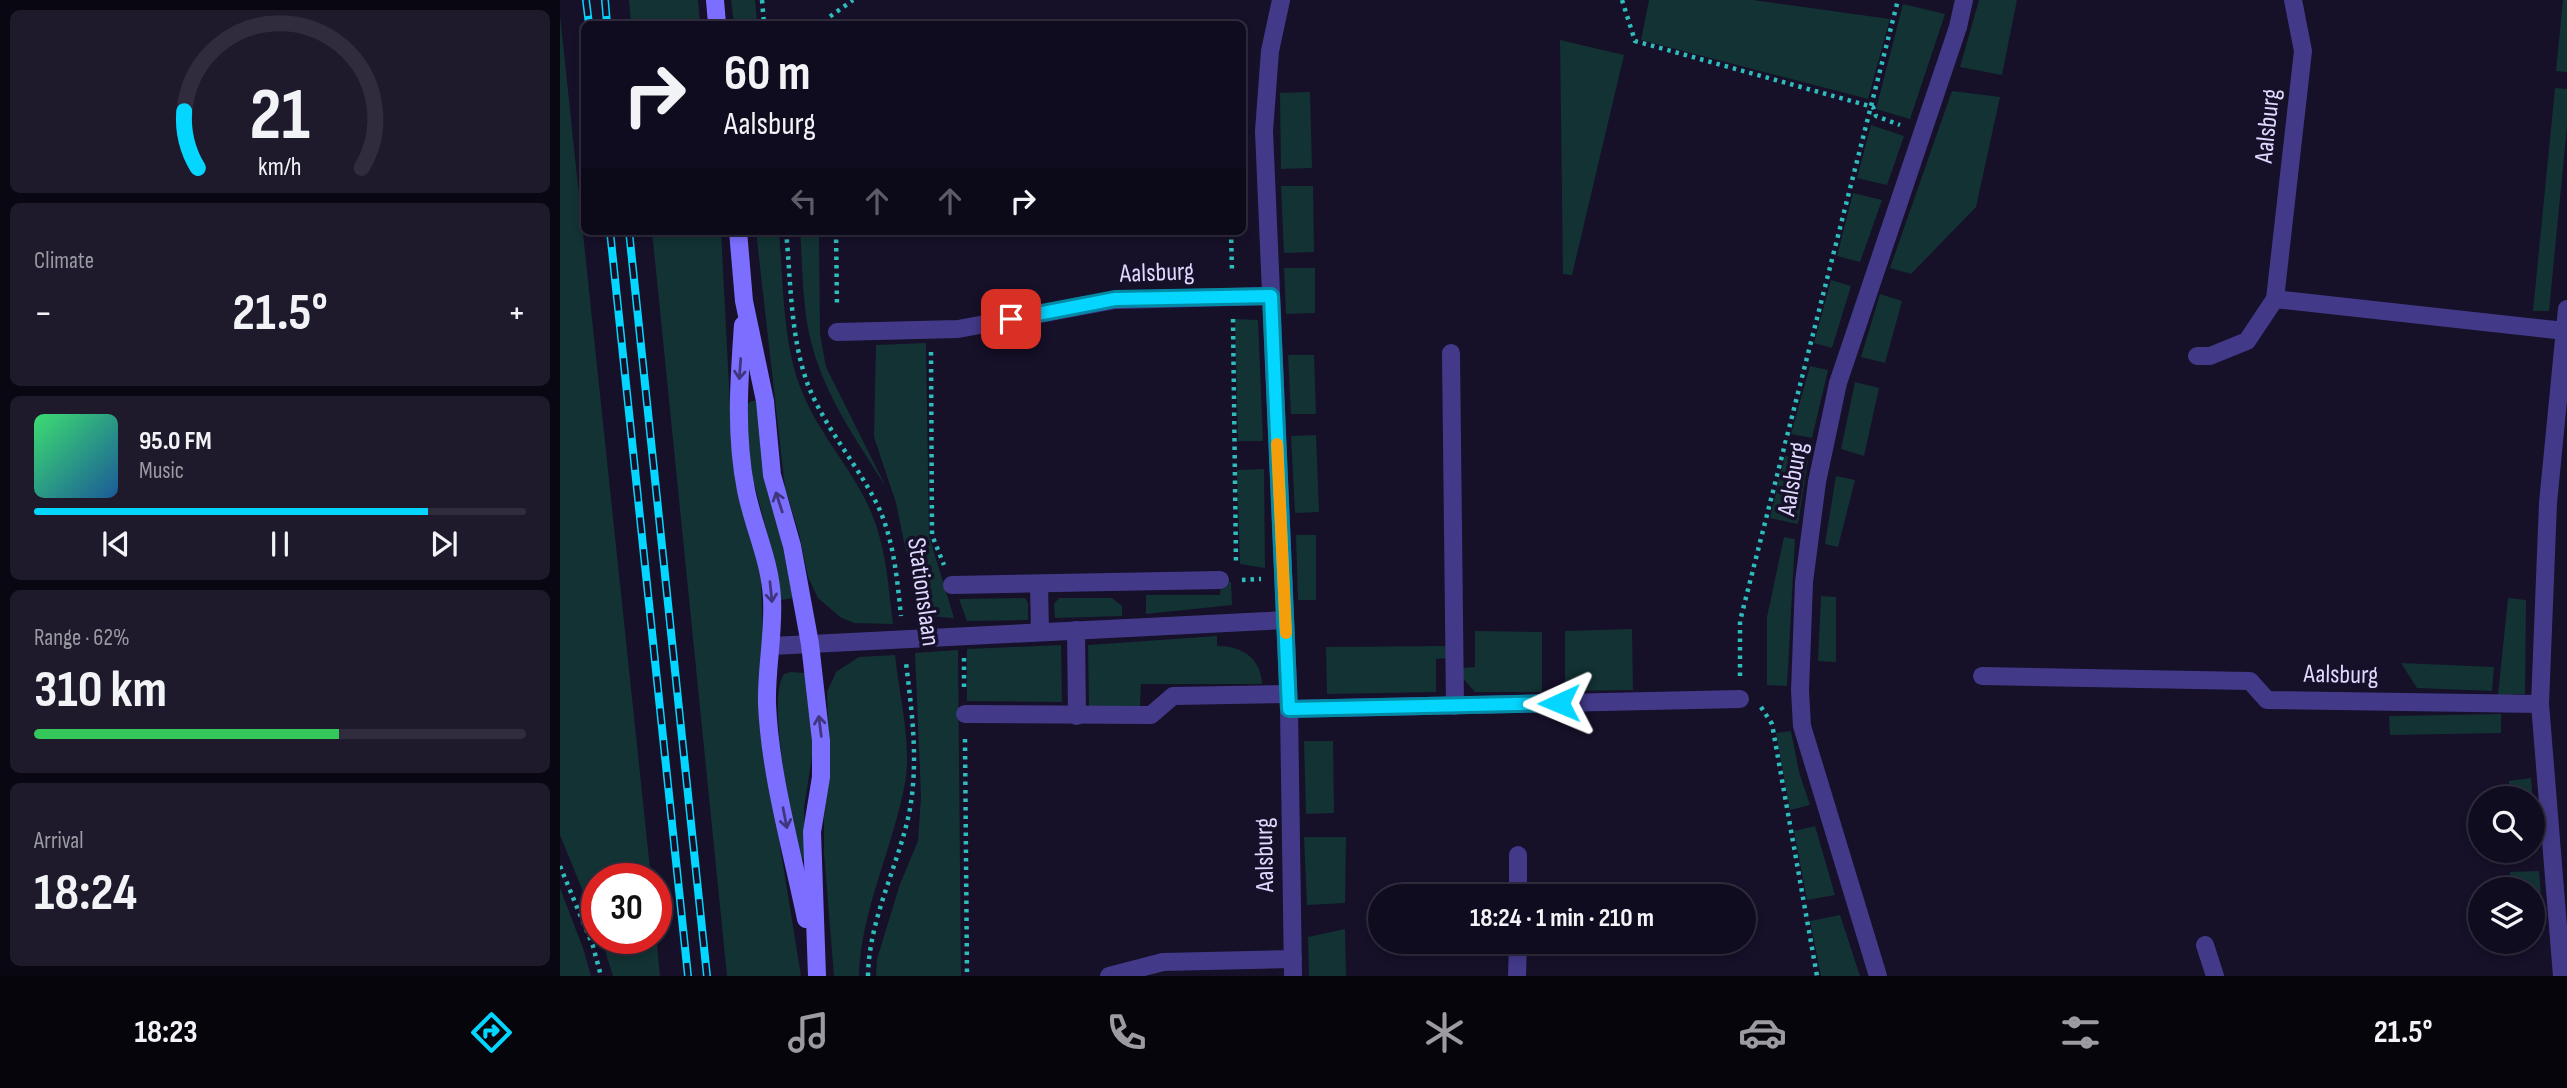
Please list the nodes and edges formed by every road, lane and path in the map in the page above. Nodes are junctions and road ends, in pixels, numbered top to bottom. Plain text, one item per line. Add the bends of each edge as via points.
1 (715, 0) edge
2 (762, 0) edge
3 (853, 0) edge
4 (1281, 0) edge
5 (1622, 0) edge
6 (1898, 0) edge
7 (1964, 0) edge
8 (2293, 0) edge
9 (717, 21) edge
10 (764, 21) edge
11 (828, 21) edge
12 (1873, 107) junction
13 (1922, 133) junction
14 (737, 235) edge
15 (786, 235) edge
16 (836, 235) edge
17 (1231, 235) edge
18 (1271, 296) junction
19 (1232, 297) junction
20 (2275, 299) junction
21 (744, 301) junction
22 (2567, 309) edge
23 (837, 332) joint
24 (2565, 338) edge
25 (1451, 354) dead end
26 (2197, 356) dead end
27 (1283, 579) junction
28 (1228, 580) junction
29 (1039, 583) junction
30 (952, 585) dead end
31 (1285, 620) junction
32 (1076, 630) junction
33 (1040, 632) junction
34 (904, 639) junction
35 (810, 644) junction
36 (772, 646) junction
37 (1982, 676) dead end
38 (1740, 699) junction
39 (1288, 701) junction
40 (2540, 704) junction
41 (1455, 706) junction
42 (965, 714) dead end
43 (1077, 716) junction
44 (1518, 855) dead end
45 (560, 866) edge
46 (1518, 884) edge
47 (2205, 945) dead end
48 (2564, 946) edge
49 (1518, 954) edge
50 (1293, 967) edge
51 (816, 970) edge
52 (601, 976) edge
53 (868, 976) edge
54 (1109, 976) edge
55 (1517, 976) edge
56 (1817, 976) edge
57 (1878, 976) edge
58 (2215, 976) edge
59 (2562, 976) edge

1 - 9 street
2 - 10 path
3 - 11 path
4 - 18 street, Aalsburg via 1270,51 1264,131
5 - 12 path via 1635,41
6 - 12 path
7 - 13 street, Aalsburg
8 - 20 street, Aalsburg via 2303,51
12 - 13 path via 1876,116
12 - 38 path via 1741,621
13 - 57 street, Aalsburg via 1838,383 1817,482 1804,582 1802,726
14 - 21 street
15 - 34 path, Stationslaan via 802,366 824,418 887,528
16 - 23 path
17 - 19 path
18 - 19 street, Aalsburg
18 - 27 street, Aalsburg
19 - 23 street, Aalsburg via 1115,299 958,329
19 - 28 path
20 - 24 street
20 - 26 street, Aalsburg via 2247,341 2210,356
35 -> 21 street via 792,546 772,475 765,401
21 -> 36 street via 740,456 746,493 765,552 772,597
22 - 24 street
24 - 40 street via 2548,503
25 - 41 street
27 - 28 path
27 - 31 street, Aalsburg
28 - 29 street
29 - 30 street
29 - 33 street
31 - 32 street
31 - 39 street, Aalsburg
32 - 33 street
32 - 43 street
33 - 34 street
34 - 35 street
34 - 53 path, Stationslaan via 915,739 914,782 872,934
35 - 36 street
51 -> 35 street via 812,832 821,777 821,741
36 -> 51 street via 767,703 772,752
37 - 40 street, Aalsburg via 2250,681 2267,701
38 - 41 street
38 - 56 path via 1753,695 1772,724
39 - 41 street
39 - 43 street via 1173,696 1151,715
39 - 50 street, Aalsburg
40 - 48 street
42 - 43 street
44 - 46 street
45 - 52 path
47 - 58 street
48 - 59 street
49 - 55 street
50 - 54 street, Aalsburg via 1163,962

